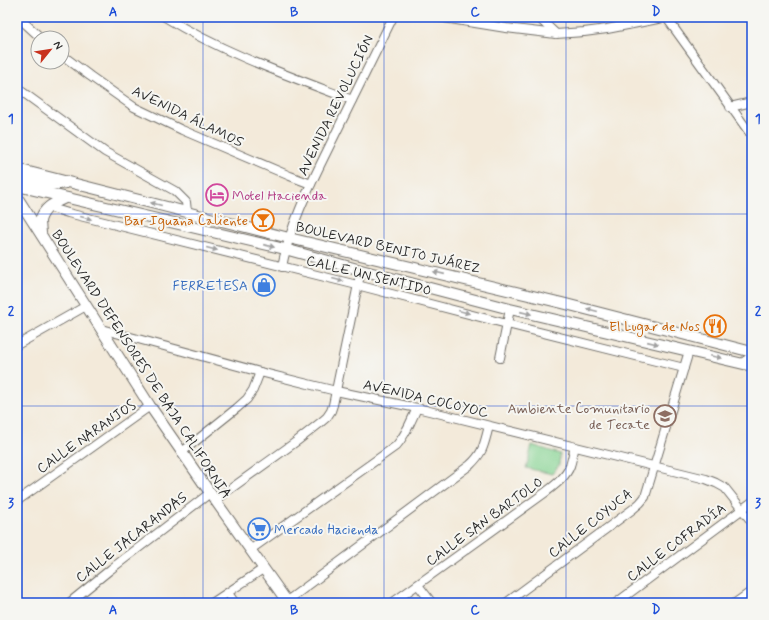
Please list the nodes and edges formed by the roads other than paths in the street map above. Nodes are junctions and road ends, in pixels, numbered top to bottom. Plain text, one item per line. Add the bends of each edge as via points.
1 (18, 17) edge
2 (165, 17) edge
3 (393, 17) edge
4 (438, 17) edge
5 (538, 17) edge
6 (667, 17) edge
7 (33, 30) edge
8 (556, 34) junction
9 (70, 61) edge
10 (17, 88) edge
11 (352, 100) junction
12 (752, 102) edge
13 (730, 107) junction
14 (752, 136) edge
15 (17, 169) edge
16 (17, 178) edge
17 (68, 182) junction
18 (311, 184) junction
19 (17, 186) edge
20 (17, 198) edge
21 (65, 198) junction
22 (48, 207) junction
23 (187, 212) junction
24 (41, 234) junction
25 (289, 238) junction
26 (285, 250) junction
27 (282, 267) junction
28 (361, 270) junction
29 (357, 285) junction
30 (86, 306) junction
31 (510, 309) junction
32 (507, 324) junction
33 (101, 329) junction
34 (17, 345) edge
35 (689, 352) junction
36 (752, 352) edge
37 (752, 356) edge
38 (500, 358) dead end
39 (747, 364) edge
40 (684, 368) junction
41 (260, 372) junction
42 (336, 391) junction
43 (150, 406) junction
44 (417, 408) junction
45 (489, 426) junction
46 (575, 447) junction
47 (182, 452) junction
48 (654, 466) junction
49 (212, 497) junction
50 (17, 501) edge
51 (752, 502) edge
52 (742, 509) junction
53 (752, 522) edge
54 (250, 550) junction
55 (263, 569) junction
56 (418, 584) junction
57 (752, 591) edge
58 (228, 593) junction
59 (288, 602) edge
60 (69, 603) edge
61 (212, 603) edge
62 (235, 603) edge
63 (392, 603) edge
64 (432, 603) edge
65 (506, 603) edge
66 (616, 603) edge
67 (735, 603) edge

1 - 7 street
2 - 11 street via 230,51
3 - 11 street, AVENIDA REVOLUCIÓN
4 - 8 street
5 - 8 street
6 - 8 street via 607,29
6 - 13 street
9 - 18 street, AVENIDA ÁLAMOS via 134,107
10 - 23 street via 105,152 175,191 186,202
11 - 18 street, AVENIDA REVOLUCIÓN
12 - 13 street
13 - 14 street
15 - 17 main road, BOULEVARD BENITO JUÁREZ
16 - 17 main road via 51,186
23 -> 17 main road, BOULEVARD BENITO JUÁREZ
18 - 25 street, AVENIDA REVOLUCIÓN
19 - 21 main road, BOULEVARD BENITO JUÁREZ
20 - 24 main road, BOULEVARD DEFENSORES DE BAJA CALIFORNIA
21 - 22 main road
21 -> 26 main road, BOULEVARD BENITO JUÁREZ
22 - 24 main road via 40,221
22 -> 27 street, CALLE UN SENTIDO
23 - 25 main road, BOULEVARD BENITO JUÁREZ
24 - 30 main road, BOULEVARD DEFENSORES DE BAJA CALIFORNIA
25 - 26 street, AVENIDA REVOLUCIÓN
36 -> 25 main road, BOULEVARD BENITO JUÁREZ via 562,302
26 - 27 street, AVENIDA REVOLUCIÓN
26 - 28 main road, BOULEVARD BENITO JUÁREZ
27 -> 29 street, CALLE UN SENTIDO
28 - 29 street, CALLE JACARANDAS
28 - 31 main road, BOULEVARD BENITO JUÁREZ
29 -> 32 street, CALLE UN SENTIDO
29 - 42 street, CALLE JACARANDAS
30 - 33 main road, BOULEVARD DEFENSORES DE BAJA CALIFORNIA
30 - 34 street
31 - 32 street
31 -> 35 main road, BOULEVARD BENITO JUÁREZ
32 - 38 street
32 - 40 street, CALLE UN SENTIDO
33 - 41 street, AVENIDA COCOYOC
33 - 43 main road, BOULEVARD DEFENSORES DE BAJA CALIFORNIA
35 -> 39 main road, BOULEVARD BENITO JUÁREZ
35 - 40 street, CALLE COYUCA
37 - 39 street
40 - 48 street, CALLE COYUCA
41 - 42 street, AVENIDA COCOYOC
41 - 47 street via 247,399
42 - 44 street, AVENIDA COCOYOC
42 - 49 street, CALLE JACARANDAS via 331,411 320,423
43 - 47 main road, BOULEVARD DEFENSORES DE BAJA CALIFORNIA
43 - 50 street, CALLE NARANJOS
44 - 45 street, AVENIDA COCOYOC
44 - 54 street via 406,433 396,446
45 - 46 street, AVENIDA COCOYOC
45 - 59 street via 478,458
46 - 48 street, AVENIDA COCOYOC
46 - 56 street, CALLE SAN BARTOLO via 570,467 555,485
47 - 49 main road, BOULEVARD DEFENSORES DE BAJA CALIFORNIA
48 - 52 street, AVENIDA COCOYOC via 716,483 725,488
48 - 65 street, CALLE COYUCA via 645,497 640,504
49 - 54 main road, BOULEVARD DEFENSORES DE BAJA CALIFORNIA
49 - 60 street, CALLE JACARANDAS via 110,569
51 - 52 street, CALLE COFRADÍA
52 - 53 street, AVENIDA COCOYOC
52 - 66 street, CALLE COFRADÍA
54 - 55 main road, BOULEVARD DEFENSORES DE BAJA CALIFORNIA
55 - 58 street
55 - 59 main road, BOULEVARD DEFENSORES DE BAJA CALIFORNIA
56 - 63 street, CALLE SAN BARTOLO
56 - 64 street
57 - 67 street
58 - 61 street
58 - 62 street

